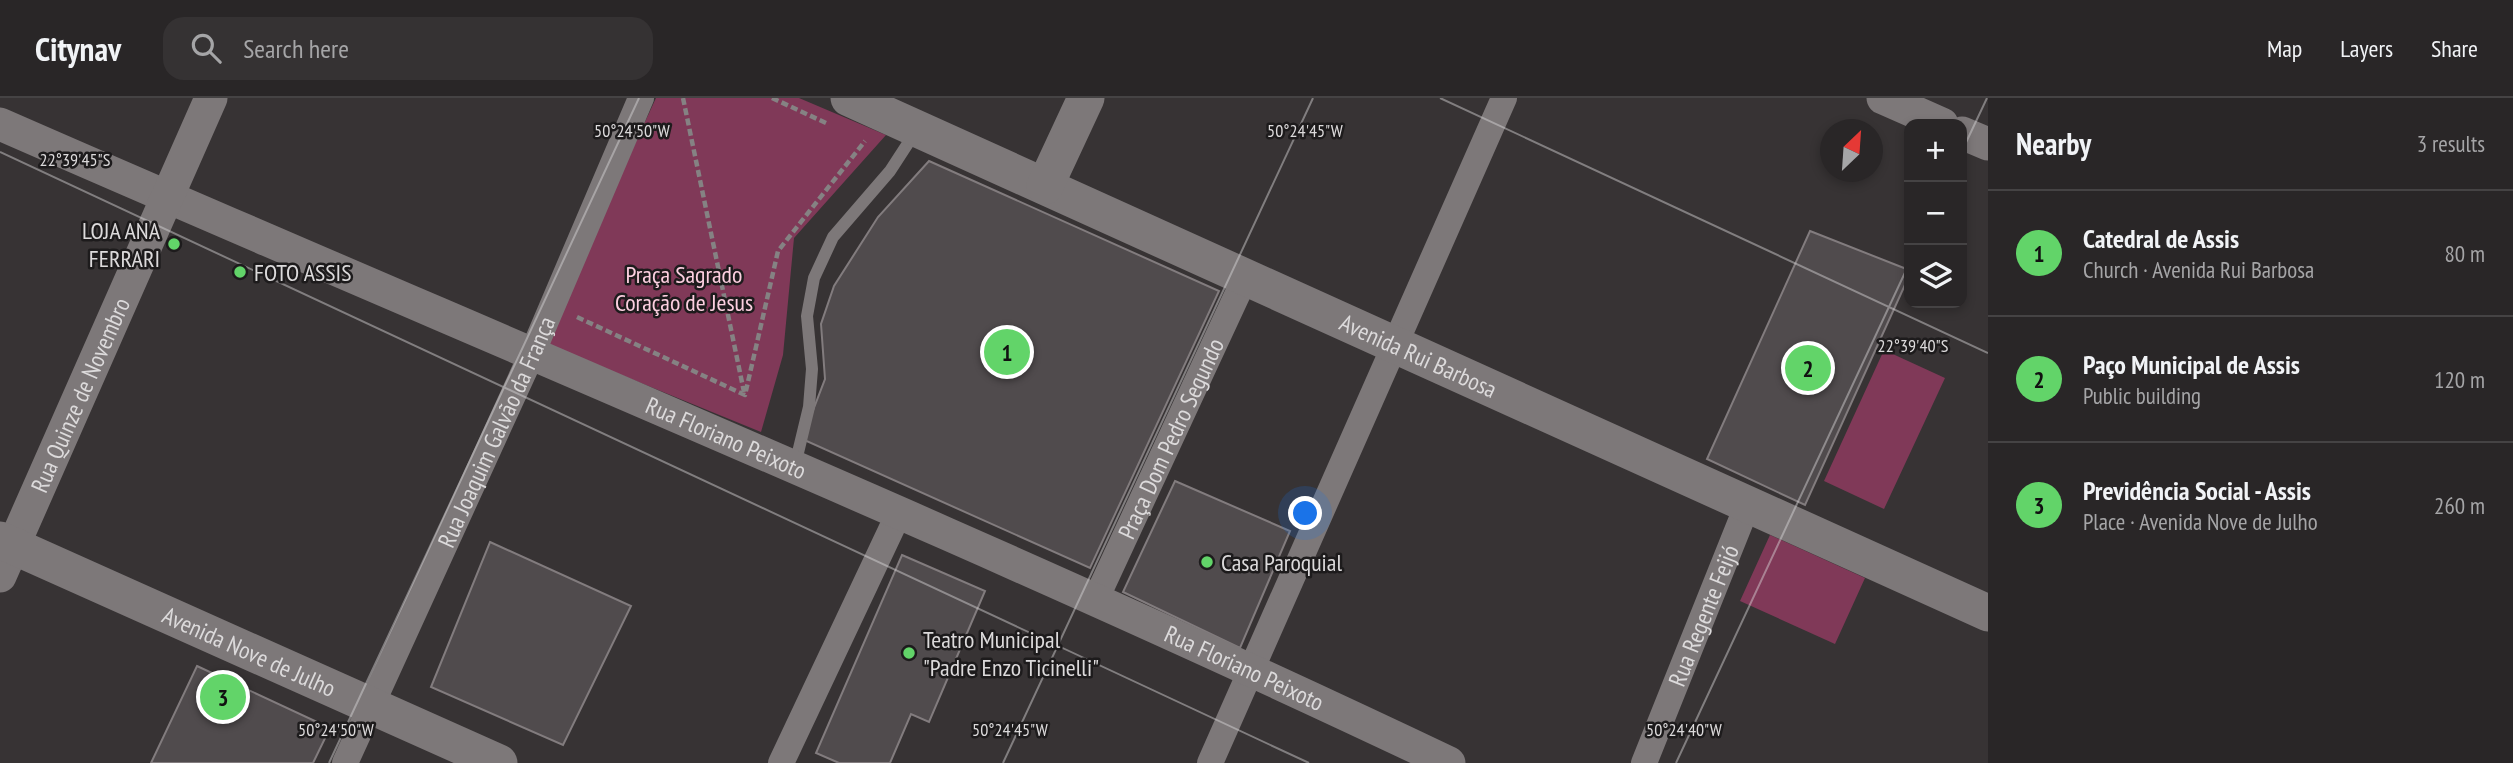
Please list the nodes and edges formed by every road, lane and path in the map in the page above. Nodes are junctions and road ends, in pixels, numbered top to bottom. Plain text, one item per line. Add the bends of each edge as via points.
1 (211, 98) edge
2 (641, 98) edge
3 (683, 98) edge
4 (772, 98) edge
5 (1086, 98) edge
6 (1504, 98) edge
7 (1900, 102) edge
8 (841, 112) edge
9 (1932, 119) edge
10 (0, 124) edge
11 (918, 129) junction
12 (854, 135) dead end
13 (1967, 135) edge
14 (1988, 144) edge
15 (1045, 186) junction
16 (167, 197) junction
17 (1245, 278) junction
18 (568, 313) dead end
19 (1395, 343) junction
20 (531, 356) junction
21 (745, 395) junction
22 (795, 466) junction
23 (1747, 506) junction
24 (899, 513) junction
25 (4, 554) edge
26 (1096, 599) junction
27 (1988, 613) edge
28 (1253, 670) junction
29 (372, 706) junction
30 (345, 763) edge
31 (499, 763) edge
32 (781, 763) edge
33 (1210, 763) edge
34 (1449, 763) edge
35 (1644, 763) edge

1 - 16 street, Rua Quinze de Novembro
2 - 20 street, Rua Joaquim Galvão da França
3 - 21 path
4 - 8 path
5 - 15 main road
6 - 19 street
7 - 9 street
8 - 11 main road, Avenida Rui Barbosa
10 - 16 street, Rua Floriano Peixoto
11 - 15 main road, Avenida Rui Barbosa
11 - 22 lane via 890,171 833,237 814,278 807,316 810,394
12 - 21 path via 865,140 778,251
13 - 14 street
15 - 17 main road, Avenida Rui Barbosa
16 - 20 street, Rua Floriano Peixoto
16 - 25 street, Rua Quinze de Novembro
17 - 19 main road, Avenida Rui Barbosa
17 - 26 street, Praça Dom Pedro Segundo
18 - 21 path
19 - 23 main road, Avenida Rui Barbosa
19 - 28 street
20 - 22 street, Rua Floriano Peixoto
20 - 29 street, Rua Joaquim Galvão da França
22 - 24 street, Rua Floriano Peixoto
23 - 27 main road, Avenida Rui Barbosa
23 - 35 street, Rua Regente Feijó
24 - 26 street, Rua Floriano Peixoto
24 - 32 street
25 - 29 main road, Avenida Nove de Julho
26 - 28 street, Rua Floriano Peixoto
28 - 33 street
28 - 34 street, Rua Floriano Peixoto
29 - 30 street, Rua Joaquim Galvão da França
29 - 31 main road, Avenida Nove de Julho

